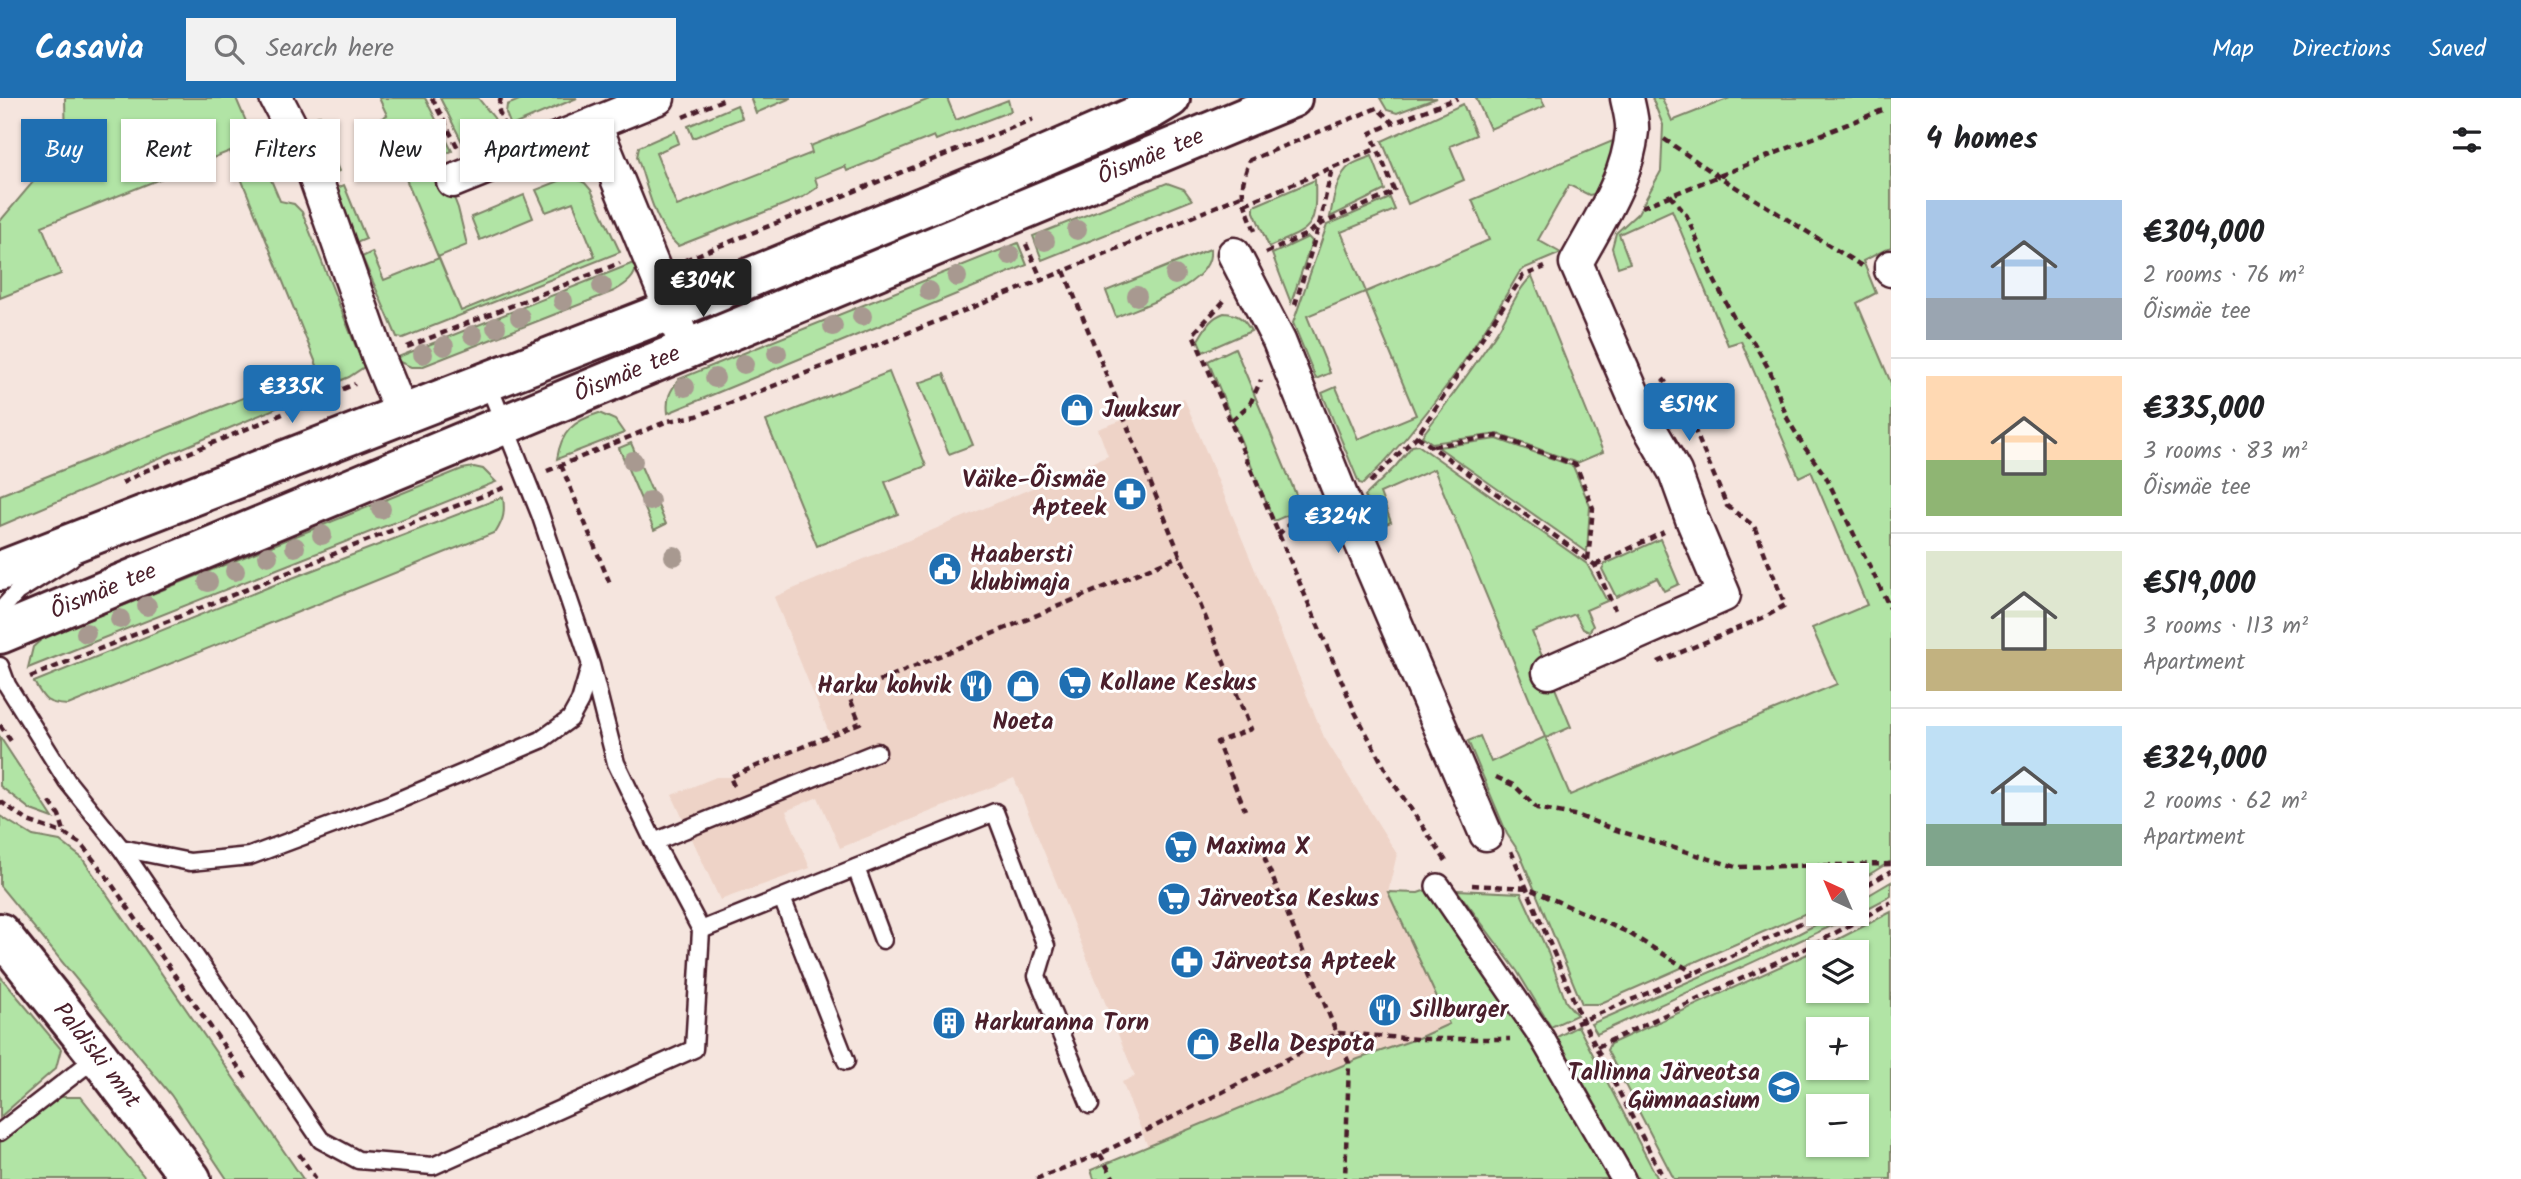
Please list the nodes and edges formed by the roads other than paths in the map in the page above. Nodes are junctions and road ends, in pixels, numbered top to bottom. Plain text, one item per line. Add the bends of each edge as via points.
1 (276, 98) edge
2 (1170, 98) edge
3 (1292, 98) edge
4 (1627, 98) edge
5 (670, 108) edge
6 (614, 121) edge
7 (614, 171) edge
8 (1248, 261) road end
9 (671, 310) junction
10 (687, 349) junction
11 (487, 381) junction
12 (402, 414) junction
13 (504, 424) junction
14 (115, 506) junction
15 (0, 570) edge
16 (0, 611) edge
17 (0, 634) edge
18 (591, 665) junction
19 (0, 666) edge
20 (1549, 672) dead end
21 (877, 752) dead end
22 (1496, 837) road end
23 (653, 842) junction
24 (121, 848) junction
25 (856, 869) junction
26 (1438, 886) road end
27 (782, 898) junction
28 (701, 930) junction
29 (0, 933) edge
30 (883, 940) dead end
31 (98, 1056) junction
32 (846, 1061) dead end
33 (1090, 1105) dead end
34 (0, 1132) edge
35 (191, 1179) edge
36 (1623, 1179) edge

1 - 12 street via 311,165
2 - 9 main road, Õismäe tee via 998,176
3 - 10 main road, Õismäe tee
4 - 20 street via 1632,129 1626,163 1576,264 1643,417 1675,472 1724,595
5 - 6 street
7 - 9 street
8 - 22 street via 1342,498
9 - 10 street
9 - 11 main road, Õismäe tee
10 - 13 main road, Õismäe tee
11 - 12 main road, Õismäe tee
11 - 13 lane
12 - 14 main road, Õismäe tee
13 - 17 main road, Õismäe tee
13 - 18 lane
14 - 15 main road, Õismäe tee
14 - 16 lane via 53,572 17,592
18 - 23 lane via 616,763
18 - 24 lane via 570,719 541,740 392,803 250,856 190,862
19 - 24 lane via 67,781
21 - 23 lane
23 - 28 lane
24 - 28 lane via 321,1140 358,1160 433,1166 694,1049
25 - 27 lane
25 - 30 lane
25 - 33 lane via 995,812 1046,946 1037,976
26 - 36 street via 1542,1038
27 - 28 lane
27 - 32 lane
29 - 31 main road, Paldiski mnt
31 - 34 lane
31 - 35 main road, Paldiski mnt

